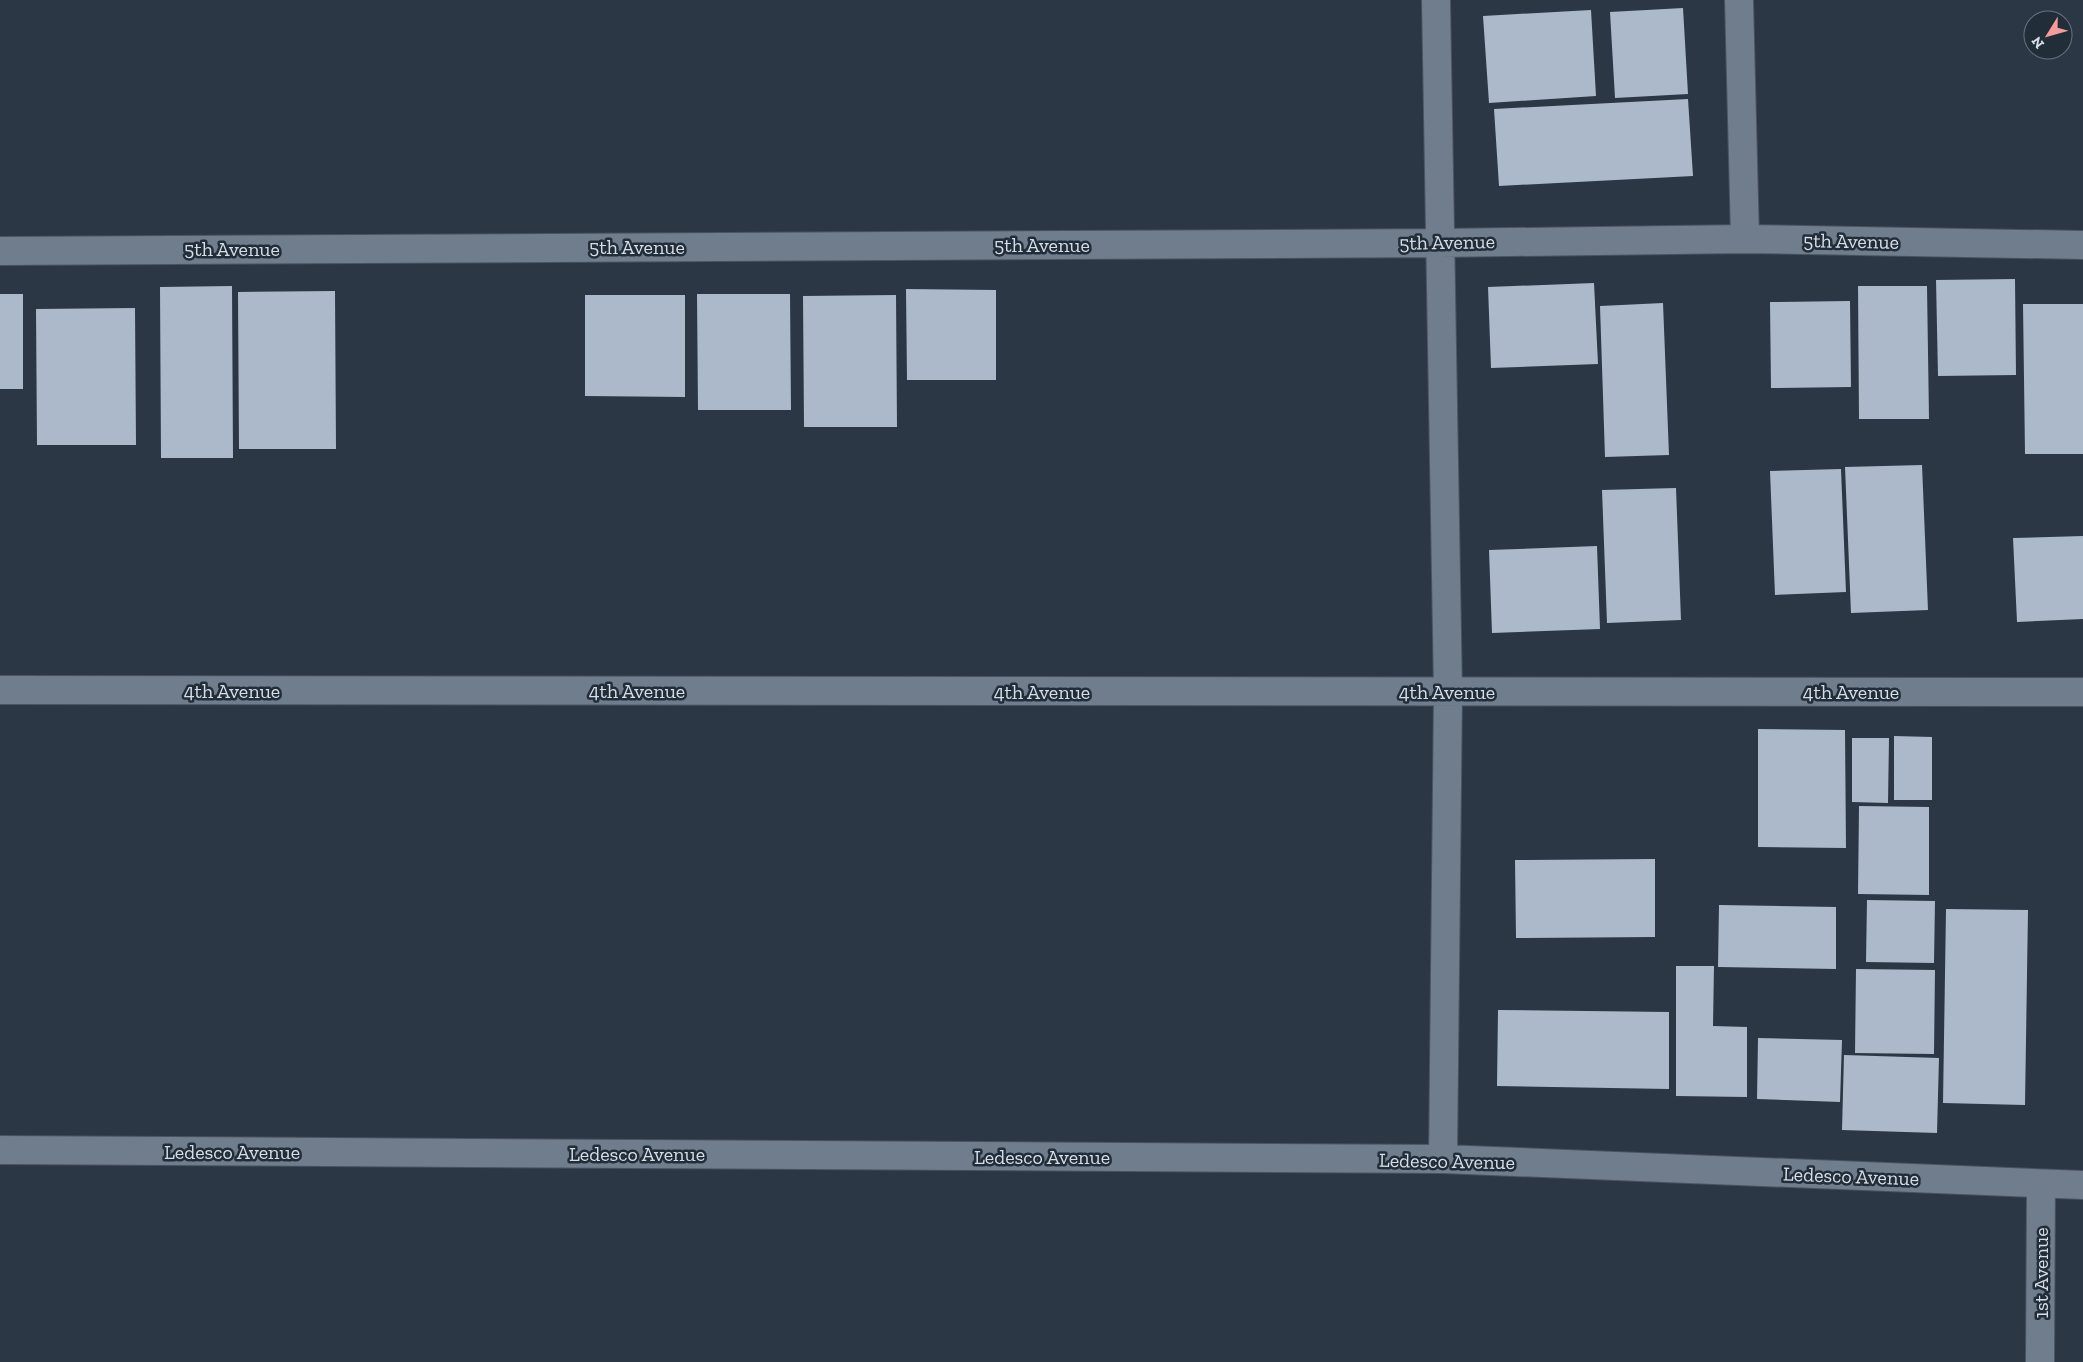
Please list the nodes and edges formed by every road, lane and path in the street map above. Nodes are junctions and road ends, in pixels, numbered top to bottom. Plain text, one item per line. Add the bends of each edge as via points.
1 (1436, 0) edge
2 (1739, 0) edge
3 (1744, 239) junction
4 (1440, 243) junction
5 (2083, 245) edge
6 (0, 251) edge
7 (0, 690) edge
8 (1448, 692) junction
9 (2083, 692) edge
10 (0, 1150) edge
11 (1443, 1159) junction
12 (2041, 1184) junction
13 (2083, 1185) edge
14 (2040, 1362) edge

1 - 4 street
2 - 3 street
3 - 4 street, 5th Avenue
3 - 5 street, 5th Avenue
4 - 6 street, 5th Avenue
4 - 8 street
7 - 8 street, 4th Avenue
8 - 9 street, 4th Avenue
8 - 11 street
10 - 11 street, Ledesco Avenue
11 - 12 street, Ledesco Avenue
12 - 13 street, Ledesco Avenue
12 - 14 street, 1st Avenue

